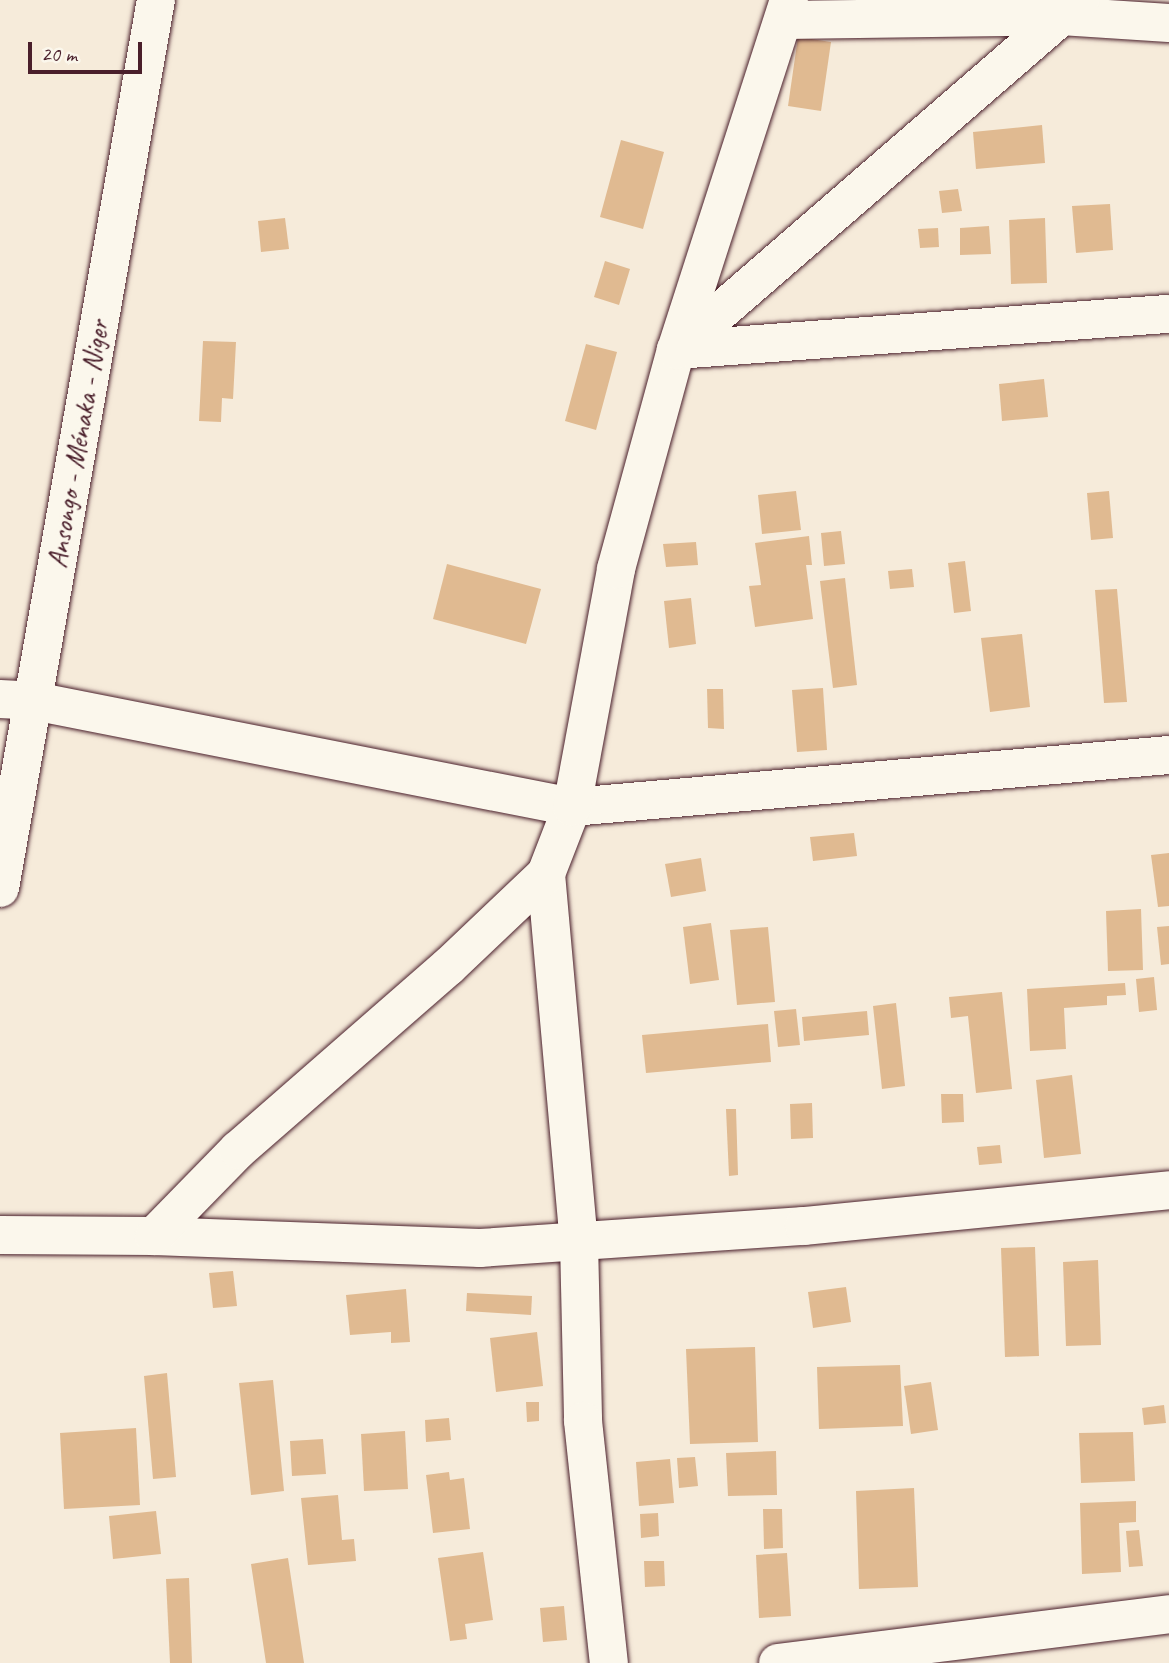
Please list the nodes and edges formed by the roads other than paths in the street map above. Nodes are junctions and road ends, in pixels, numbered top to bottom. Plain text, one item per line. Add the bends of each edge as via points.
1 (156, 0) edge
2 (1070, 8) edge
3 (787, 10) edge
4 (1169, 23) edge
5 (1169, 314) edge
6 (676, 350) junction
7 (17, 700) edge
8 (1169, 755) edge
9 (572, 807) junction
10 (546, 874) junction
11 (0, 888) edge
12 (1169, 1190) edge
13 (0, 1235) edge
14 (154, 1236) junction
15 (579, 1241) junction
16 (1169, 1615) edge
17 (609, 1663) edge
18 (778, 1663) edge
19 (814, 1663) edge

1 - 7 street, Ansongo - Ménaka - Niger
2 - 3 street
2 - 4 street
2 - 6 street
3 - 6 street
5 - 6 street
6 - 9 street via 616,569
7 - 9 street
7 - 11 street, Ansongo - Ménaka - Niger
8 - 9 street
9 - 10 street
10 - 14 street via 448,967 238,1150
10 - 15 street
12 - 15 street via 804,1226
13 - 14 street
14 - 15 street via 481,1248
15 - 17 street via 583,1421
16 - 18 street
16 - 19 street

